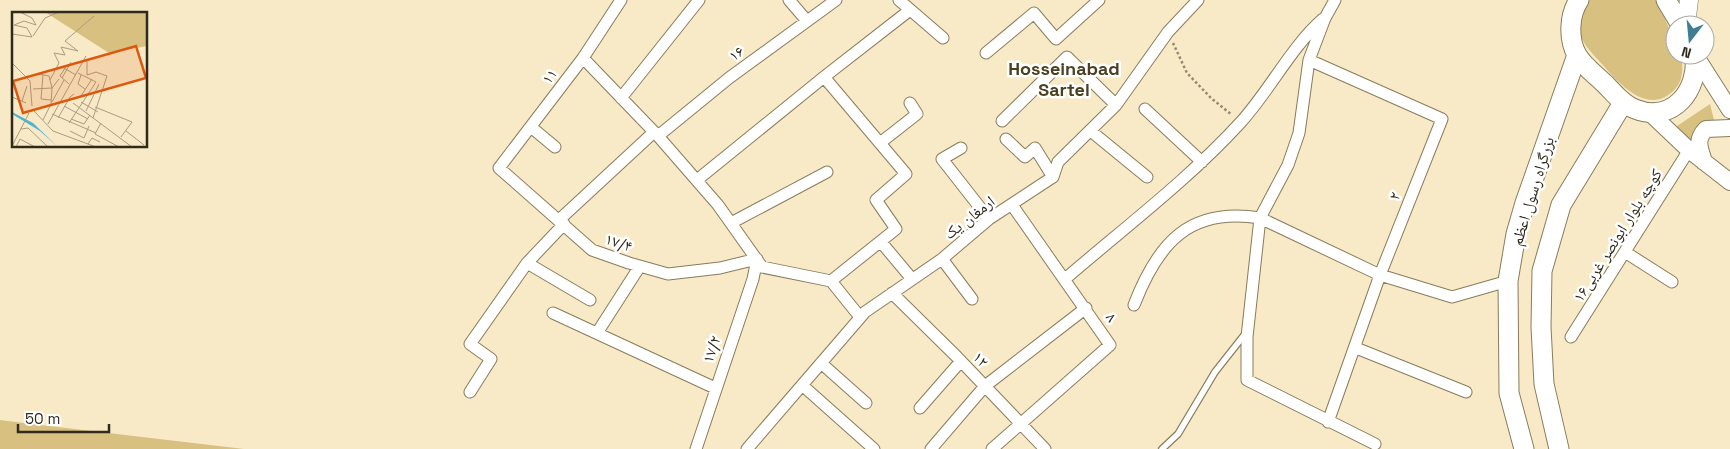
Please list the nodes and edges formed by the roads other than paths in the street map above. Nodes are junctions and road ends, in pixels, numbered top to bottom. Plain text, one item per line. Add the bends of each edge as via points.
1 (622, 0) edge
2 (699, 0) edge
3 (789, 0) edge
4 (836, 0) edge
5 (899, 0) edge
6 (1099, 0) edge
7 (1336, 0) edge
8 (1666, 0) edge
9 (1689, 0) edge
10 (1195, 1) edge
11 (1576, 2) edge
12 (910, 10) junction
13 (1675, 15) edge
14 (1687, 15) edge
15 (1324, 18) junction
16 (807, 21) junction
17 (943, 38) dead end
18 (986, 53) dead end
19 (1577, 55) junction
20 (583, 58) junction
21 (1309, 60) junction
22 (1695, 65) edge
23 (1701, 65) edge
24 (824, 77) junction
25 (621, 98) junction
26 (910, 103) dead end
27 (1623, 103) junction
28 (1116, 106) junction
29 (1145, 109) dead end
30 (1730, 110) edge
31 (1649, 112) junction
32 (1002, 121) dead end
33 (531, 127) junction
34 (1730, 128) edge
35 (1092, 132) junction
36 (656, 134) junction
37 (1006, 139) dead end
38 (880, 143) junction
39 (556, 147) dead end
40 (961, 148) dead end
41 (1690, 150) junction
42 (1202, 162) junction
43 (1704, 162) junction
44 (499, 168) joint
45 (827, 172) dead end
46 (1053, 177) junction
47 (1147, 178) dead end
48 (697, 180) junction
49 (1730, 182) edge
50 (1012, 205) junction
51 (1260, 218) junction
52 (989, 219) junction
53 (561, 222) junction
54 (732, 223) junction
55 (881, 242) junction
56 (1625, 252) junction
57 (942, 260) junction
58 (527, 263) junction
59 (759, 263) junction
60 (640, 266) junction
61 (1380, 276) junction
62 (912, 279) junction
63 (1065, 279) junction
64 (1508, 280) junction
65 (831, 281) junction
66 (1672, 282) dead end
67 (892, 293) junction
68 (972, 299) dead end
69 (590, 300) dead end
70 (1134, 305) dead end
71 (1086, 308) junction
72 (553, 313) dead end
73 (860, 318) junction
74 (1248, 330) junction
75 (597, 333) junction
76 (1571, 337) dead end
77 (1356, 348) junction
78 (961, 361) junction
79 (821, 363) junction
80 (802, 385) junction
81 (985, 386) junction
82 (715, 388) junction
83 (470, 392) dead end
84 (1466, 392) dead end
85 (866, 403) dead end
86 (920, 408) dead end
87 (1328, 422) junction
88 (1021, 424) junction
89 (1375, 444) dead end
90 (696, 449) edge
91 (746, 449) edge
92 (874, 449) edge
93 (932, 449) edge
94 (992, 449) edge
95 (1045, 449) edge
96 (1162, 449) edge
97 (1524, 449) edge
98 (1559, 449) edge

1 - 20 street, ۱۱
2 - 25 street
3 - 16 street
4 - 16 street, ۱۶
5 - 12 street
6 - 18 street via 1056,39 1034,14
7 - 15 street
8 - 13 highway
9 - 14 main road
10 - 28 street, ارمغان یک via 1168,32
11 - 19 highway via 1571,40
12 - 17 street
12 - 24 street
15 - 21 street
15 - 42 street via 1310,31 1241,122
16 - 36 street, ۱۶
19 - 27 highway
19 - 64 highway, بزرگراه رسول اعظم via 1525,203
20 - 25 street
20 - 33 street, ۱۱
21 - 51 street via 1299,133 1288,166
21 - 61 street, ۲ via 1442,119
22 - 31 highway via 1695,76 1687,95 1664,111
23 - 30 main road
24 - 38 street
24 - 48 street
25 - 36 street
26 - 38 street via 917,114
27 - 31 highway via 1635,110
27 - 98 highway, بزرگراه رسول اعظم via 1561,205 1542,271 1544,384
28 - 32 street via 1067,57
28 - 35 street, ارمغان یک
29 - 42 street
31 - 41 main road
33 - 39 street
33 - 44 street, ۱۱
34 - 43 main road via 1706,129 1699,135 1698,144
35 - 46 street, ارمغان یک via 1058,162
35 - 47 street
36 - 48 street
36 - 53 street, ۱۶
37 - 46 street via 1025,157 1035,148
38 - 55 street via 906,174 876,200 896,229
40 - 52 street via 942,159
41 - 43 main road
41 - 56 street, کوچه بلوار ابونصر غربی۱۶
42 - 63 street
43 - 49 main road
44 - 53 street, ۱۷/۴
45 - 54 street
46 - 50 street, ارمغان یک
48 - 54 street
50 - 52 street, ارمغان یک
50 - 63 street, ۸
51 - 61 street
51 - 70 street via 1236,214 1197,223 1180,233 1165,247 1146,274
51 - 74 street
52 - 57 street, ارمغان یک
53 - 58 street, ۱۶
53 - 60 street, ۱۷/۴ via 592,250
54 - 59 street
55 - 62 street
55 - 65 street
56 - 66 street
56 - 76 street, کوچه بلوار ابونصر غربی۱۶
57 - 62 street, ارمغان یک
57 - 68 street
58 - 69 street
58 - 83 street, ۱۶ via 470,344 492,359
59 - 60 street, ۱۷/۴ via 668,274
59 - 65 street
59 - 82 street, ۱۷/۲
60 - 75 street
61 - 64 street via 1452,297
61 - 77 street, ۲
62 - 67 street, ارمغان یک
63 - 71 street, ۸
64 - 97 highway, بزرگراه رسول اعظم via 1509,393
65 - 73 street
67 - 73 street, ارمغان یک
67 - 78 street, ۱۲
71 - 81 street
71 - 88 street, ۸ via 1110,345
72 - 75 street
73 - 79 street, ارمغان یک
74 - 87 street via 1248,380
74 - 96 lane via 1215,372 1178,434
75 - 82 street
77 - 84 street
77 - 87 street, ۲
78 - 81 street, ۱۲
78 - 86 street
79 - 80 street, ارمغان یک
79 - 85 street
80 - 91 street, ارمغان یک
80 - 92 street
81 - 88 street, ۱۲
81 - 93 street
82 - 90 street, ۱۷/۲
87 - 89 street
88 - 94 street, ۸
88 - 95 street, ۱۲

